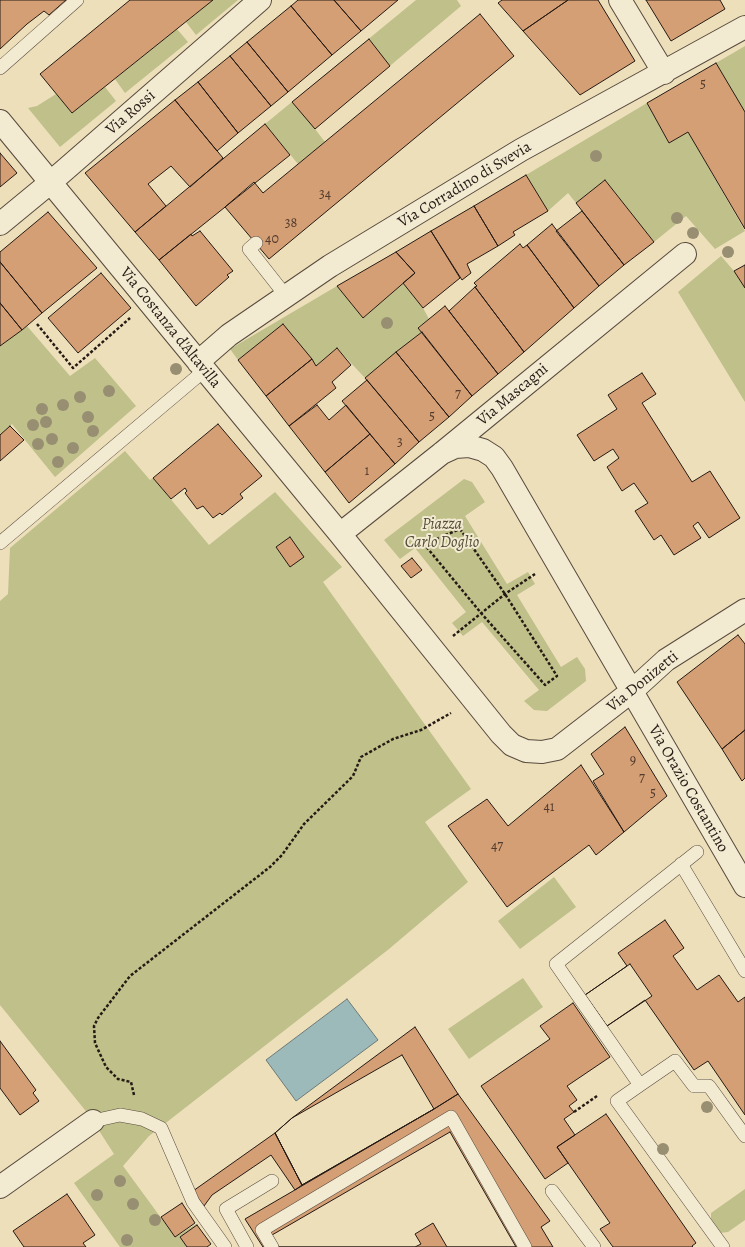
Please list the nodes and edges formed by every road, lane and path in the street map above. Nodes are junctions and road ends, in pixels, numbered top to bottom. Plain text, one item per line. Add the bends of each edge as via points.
1 (77, 0) edge
2 (260, 0) edge
3 (620, 0) edge
4 (745, 27) edge
5 (0, 68) edge
6 (664, 73) junction
7 (0, 121) edge
8 (51, 182) junction
9 (0, 224) edge
10 (256, 243) dead end
11 (684, 254) dead end
12 (286, 296) junction
13 (149, 302) junction
14 (37, 324) dead end
15 (202, 366) junction
16 (442, 454) junction
17 (340, 534) junction
18 (0, 543) edge
19 (556, 561) junction
20 (505, 594) junction
21 (745, 610) edge
22 (481, 613) junction
23 (434, 651) junction
24 (632, 691) junction
25 (473, 700) junction
26 (542, 752) joint
27 (697, 852) dead end
28 (681, 864) junction
29 (745, 886) edge
30 (745, 971) edge
31 (640, 1085) junction
32 (138, 1119) junction
33 (93, 1121) joint
34 (745, 1136) edge
35 (272, 1181) dead end
36 (0, 1187) edge
37 (552, 1191) dead end
38 (225, 1247) edge
39 (247, 1247) edge
40 (272, 1247) edge
41 (525, 1247) edge
42 (594, 1247) edge
43 (723, 1247) edge

1 - 5 lane
2 - 8 street, Via Rossi
3 - 6 street
4 - 6 street, Via Corradino di Svevia
6 - 12 street, Via Corradino di Svevia via 521,150 330,266
7 - 8 street, Via Costanza d'Altavilla
8 - 9 street, Via Rossi
8 - 13 street, Via Costanza d'Altavilla
10 - 12 lane via 249,249
11 - 16 street, Via Mascagni
12 - 15 street, Via Corradino di Svevia via 229,335
13 - 14 path via 73,368
13 - 15 street, Via Costanza d'Altavilla
15 - 17 street, Via Costanza d'Altavilla
15 - 18 lane
16 - 17 street, Via Mascagni
16 - 19 street, Via Orazio Costantino via 455,448 469,446 494,457
17 - 23 street, Via Costanza d'Altavilla
19 - 20 path
19 - 24 street, Via Orazio Costantino
20 - 22 path
20 - 22 path via 460,529 424,544
20 - 22 path via 557,676 545,685
21 - 24 street, Via Donizetti via 666,660
22 - 23 path
23 - 25 street, Via Costanza d'Altavilla
24 - 26 street, Via Donizetti via 557,749
24 - 29 street, Via Orazio Costantino
25 - 26 street, Via Costanza d'Altavilla via 512,745 526,751
25 - 32 path via 421,730 393,739 360,757 352,776 304,824 270,867 130,976 94,1026 95,1043 106,1067 118,1078 131,1082 133,1094 141,1103
27 - 28 lane
28 - 30 lane
28 - 31 lane via 556,964
31 - 34 lane via 675,1061 694,1086 709,1086
31 - 43 lane via 617,1100
32 - 33 lane via 120,1116
32 - 38 lane via 161,1128 193,1202
33 - 36 street
35 - 39 lane via 226,1209
37 - 42 lane
40 - 41 lane via 262,1230 451,1117

